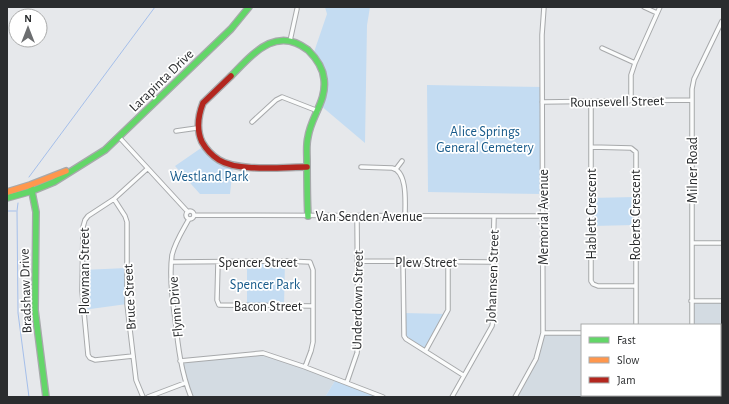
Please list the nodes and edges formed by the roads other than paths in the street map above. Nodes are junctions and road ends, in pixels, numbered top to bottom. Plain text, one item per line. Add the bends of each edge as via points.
1 (249, 7) edge
2 (544, 7) edge
3 (644, 7) edge
4 (660, 7) edge
5 (297, 9) dead end
6 (657, 13) junction
7 (722, 21) edge
8 (290, 41) junction
9 (602, 48) dead end
10 (635, 63) junction
11 (691, 100) junction
12 (591, 101) junction
13 (631, 101) junction
14 (542, 102) junction
15 (318, 111) junction
16 (252, 122) dead end
17 (197, 128) junction
18 (176, 131) dead end
19 (119, 137) junction
20 (591, 147) junction
21 (402, 161) dead end
22 (84, 164) junction
23 (307, 167) junction
24 (361, 167) dead end
25 (147, 169) junction
26 (396, 169) junction
27 (30, 185) junction
28 (32, 191) junction
29 (7, 192) edge
30 (7, 198) edge
31 (114, 199) junction
32 (188, 212) junction
33 (194, 215) junction
34 (308, 216) junction
35 (405, 216) junction
36 (543, 216) junction
37 (357, 217) junction
38 (494, 217) junction
39 (189, 219) junction
40 (692, 243) junction
41 (722, 243) edge
42 (359, 261) junction
43 (172, 262) junction
44 (218, 262) junction
45 (403, 262) junction
46 (493, 262) junction
47 (448, 263) junction
48 (635, 286) junction
49 (691, 301) junction
50 (722, 301) edge
51 (313, 306) junction
52 (636, 324) edge
53 (692, 324) edge
54 (543, 333) junction
55 (581, 333) edge
56 (426, 350) junction
57 (133, 356) junction
58 (180, 362) junction
59 (305, 367) junction
60 (464, 375) junction
61 (347, 382) junction
62 (185, 383) junction
63 (46, 397) edge
64 (143, 397) edge
65 (148, 397) edge
66 (191, 397) edge
67 (383, 397) edge
68 (452, 397) edge
69 (515, 397) edge

1 - 19 street, Larapinta Drive via 231,29
2 - 14 street, Memorial Avenue
3 - 6 street
4 - 6 street
5 - 8 street
6 - 10 street
7 - 11 street, Milner Road via 694,78
8 - 15 street via 313,55 322,68 325,85
8 - 17 street via 274,41 258,49 203,103
9 - 10 street
10 - 13 street via 631,75
11 - 13 street, Rounsevell Street
11 - 40 street, Milner Road
12 - 13 street, Rounsevell Street
12 - 14 street, Rounsevell Street
12 - 20 street, Hablett Crescent
14 - 36 street, Memorial Avenue
15 - 16 street via 282,98 276,100
15 - 23 street via 307,139
17 - 18 street
17 - 23 street via 204,146 221,162 245,167
19 - 22 street, Larapinta Drive
19 - 25 street
20 - 48 street, Hablett Crescent via 591,280 598,286
20 - 48 street, Roberts Crescent via 632,148 636,152
21 - 26 street
22 - 27 street, Larapinta Drive
22 - 28 street, Larapinta Drive via 54,182
23 - 34 street
24 - 26 street
25 - 31 street, Plowman Street
25 - 32 street
26 - 35 street via 405,191
27 - 28 street, Bradshaw Drive
27 - 29 street, Larapinta Drive
28 - 30 street, Larapinta Drive
28 - 63 street, Bradshaw Drive via 36,212 35,310
31 - 57 street, Bruce Street via 127,222 127,304
31 - 57 street, Plowman Street via 88,216 83,227 82,291 87,347 92,359
32 - 33 street via 192,211
32 - 39 street via 186,216
33 - 34 street, Van Senden Avenue
33 - 39 street
34 - 37 street, Van Senden Avenue
35 - 37 street, Van Senden Avenue
35 - 38 street, Van Senden Avenue
36 - 38 street, Van Senden Avenue
36 - 54 street, Memorial Avenue
37 - 42 street, Underdown Street
38 - 46 street, Johannsen Street
39 - 43 street, Flynn Drive via 174,247
40 - 41 street
40 - 49 street, Milner Road
42 - 45 street, Plew Street
42 - 61 street, Underdown Street via 357,353
43 - 44 street, Spencer Street
43 - 58 street, Flynn Drive via 172,298
44 - 51 street, Spencer Street via 310,262 313,265
44 - 51 street, Bacon Street via 219,305
45 - 47 street, Plew Street
45 - 56 street via 404,336
46 - 47 street, Plew Street
46 - 60 street, Johannsen Street via 494,321
47 - 56 street via 448,310
48 - 52 street, Roberts Crescent
49 - 50 street
49 - 53 street, Milner Road
51 - 59 street, Spencer Street via 313,342
54 - 55 street
54 - 69 street, Memorial Avenue via 536,359
56 - 60 street
57 - 64 street, Bruce Street via 136,380
58 - 59 street via 262,353
58 - 62 street, Flynn Drive
59 - 61 street
60 - 68 street, Johannsen Street
61 - 67 street
62 - 65 street
62 - 66 street, Flynn Drive

